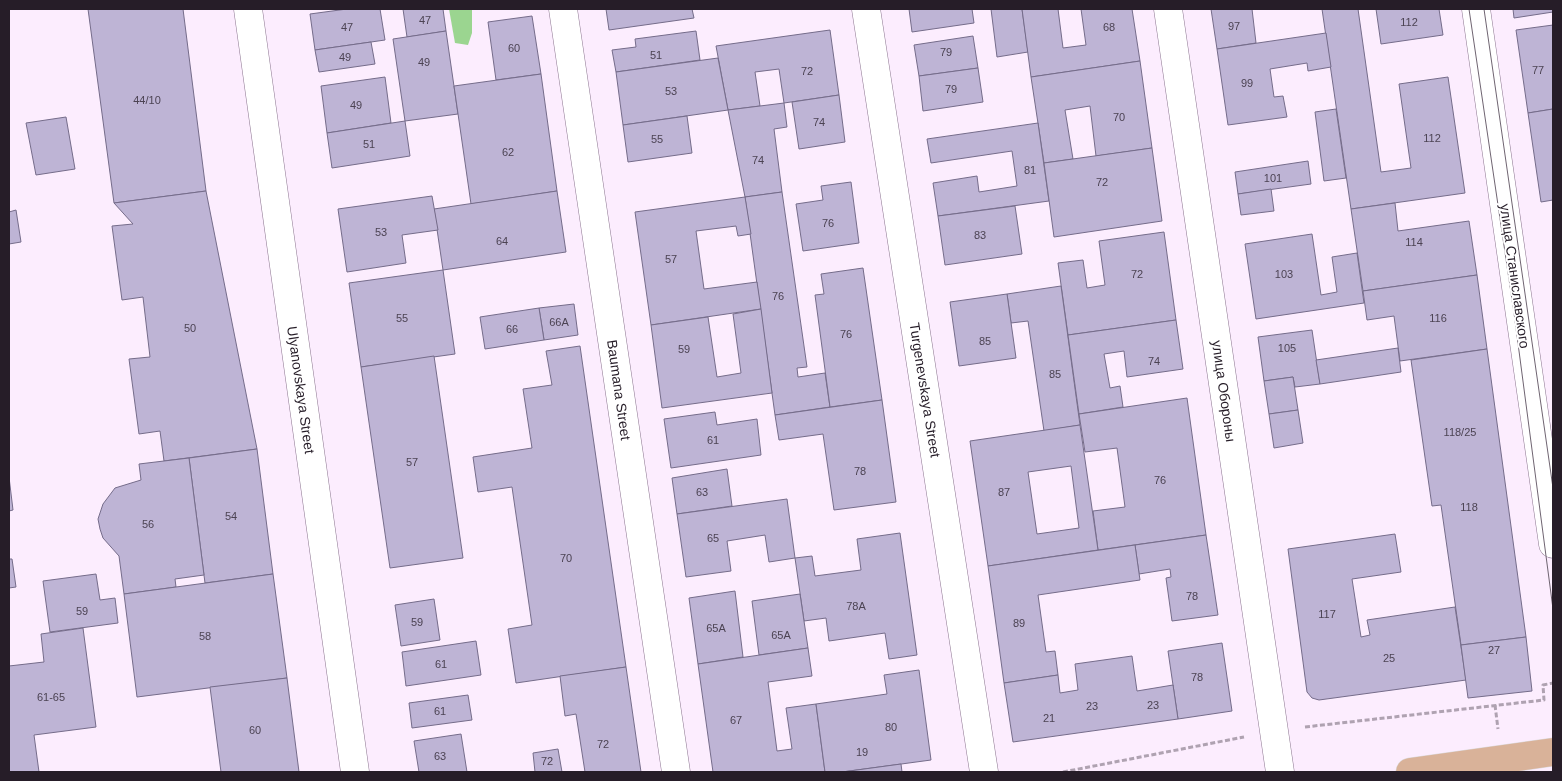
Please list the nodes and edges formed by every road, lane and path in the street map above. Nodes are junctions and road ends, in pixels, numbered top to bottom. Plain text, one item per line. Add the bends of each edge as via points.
1 (248, 9) edge
2 (563, 9) edge
3 (866, 9) edge
4 (1168, 9) edge
5 (1476, 9) edge
6 (1553, 544) edge
7 (1553, 683) edge
8 (1273, 731) junction
9 (1553, 752) edge
10 (354, 772) edge
11 (676, 772) edge
12 (984, 772) edge
13 (1063, 772) edge
14 (1280, 772) edge
15 (1410, 772) edge

1 - 10 street, Ulyanovskaya Street
2 - 11 street, Baumana Street
3 - 12 street, Turgenevskaya Street
4 - 8 street, улица Обороны
5 - 6 street, улица Станиславского
7 - 8 path via 1543,685 1544,700
8 - 13 path
8 - 14 street, улица Обороны
9 - 15 main road

